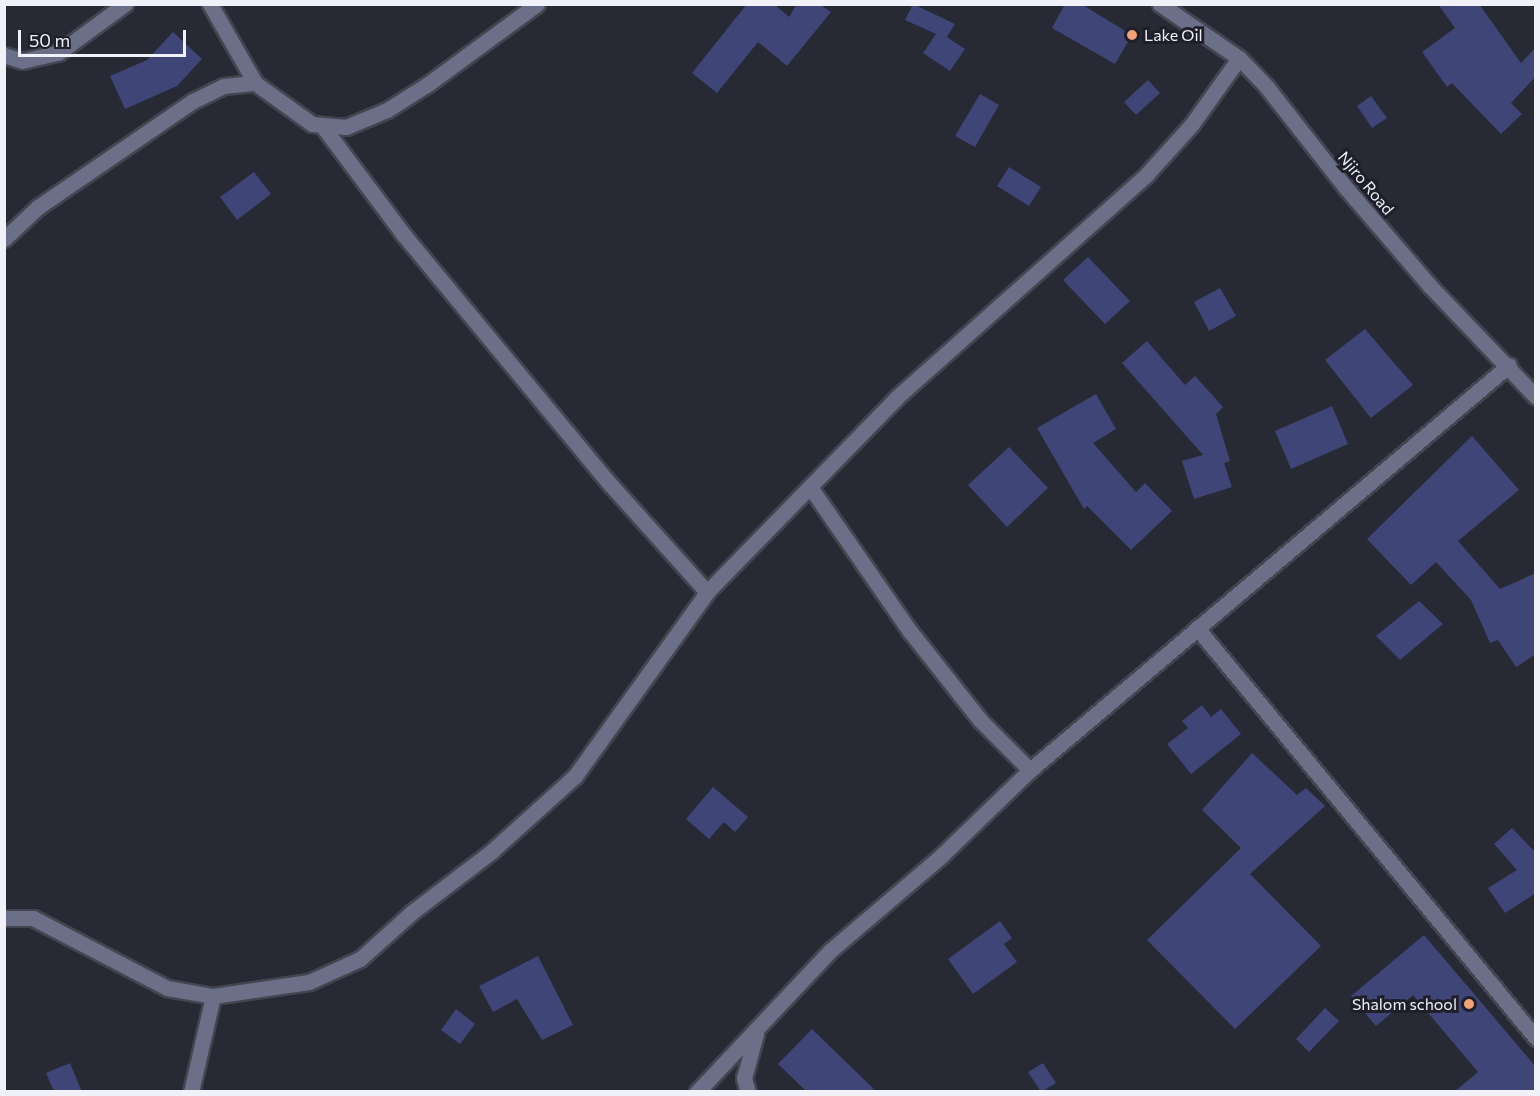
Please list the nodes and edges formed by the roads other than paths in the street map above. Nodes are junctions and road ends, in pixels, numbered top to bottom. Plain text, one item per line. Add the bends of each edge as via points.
1 (125, 4) edge
2 (210, 4) edge
3 (537, 4) edge
4 (1160, 4) edge
5 (5, 58) edge
6 (1239, 58) junction
7 (255, 83) junction
8 (324, 128) junction
9 (4, 239) edge
10 (1509, 365) junction
11 (1536, 397) edge
12 (810, 487) junction
13 (707, 592) junction
14 (1197, 628) junction
15 (1030, 770) junction
16 (4, 918) edge
17 (213, 996) junction
18 (757, 1031) junction
19 (1536, 1038) edge
20 (191, 1092) edge
21 (697, 1092) edge
22 (748, 1092) edge

1 - 5 street via 58,53 38,60
2 - 7 street
3 - 8 street via 387,110 346,127
4 - 6 street, Njiro Road
6 - 10 street, Njiro Road via 1430,286
6 - 12 street via 1192,124 1147,174 896,398
7 - 8 street via 293,112
7 - 9 street via 224,86 193,101 38,207
8 - 13 street via 403,234 610,484
10 - 11 street, Njiro Road
10 - 14 street
12 - 13 street
12 - 15 street via 909,630 980,720
13 - 17 street via 597,751 545,805 360,959 309,982
14 - 15 street
14 - 19 street
15 - 18 street via 941,856 831,950
16 - 17 street via 33,918 167,988
17 - 20 street
18 - 21 street
18 - 22 street via 744,1078

